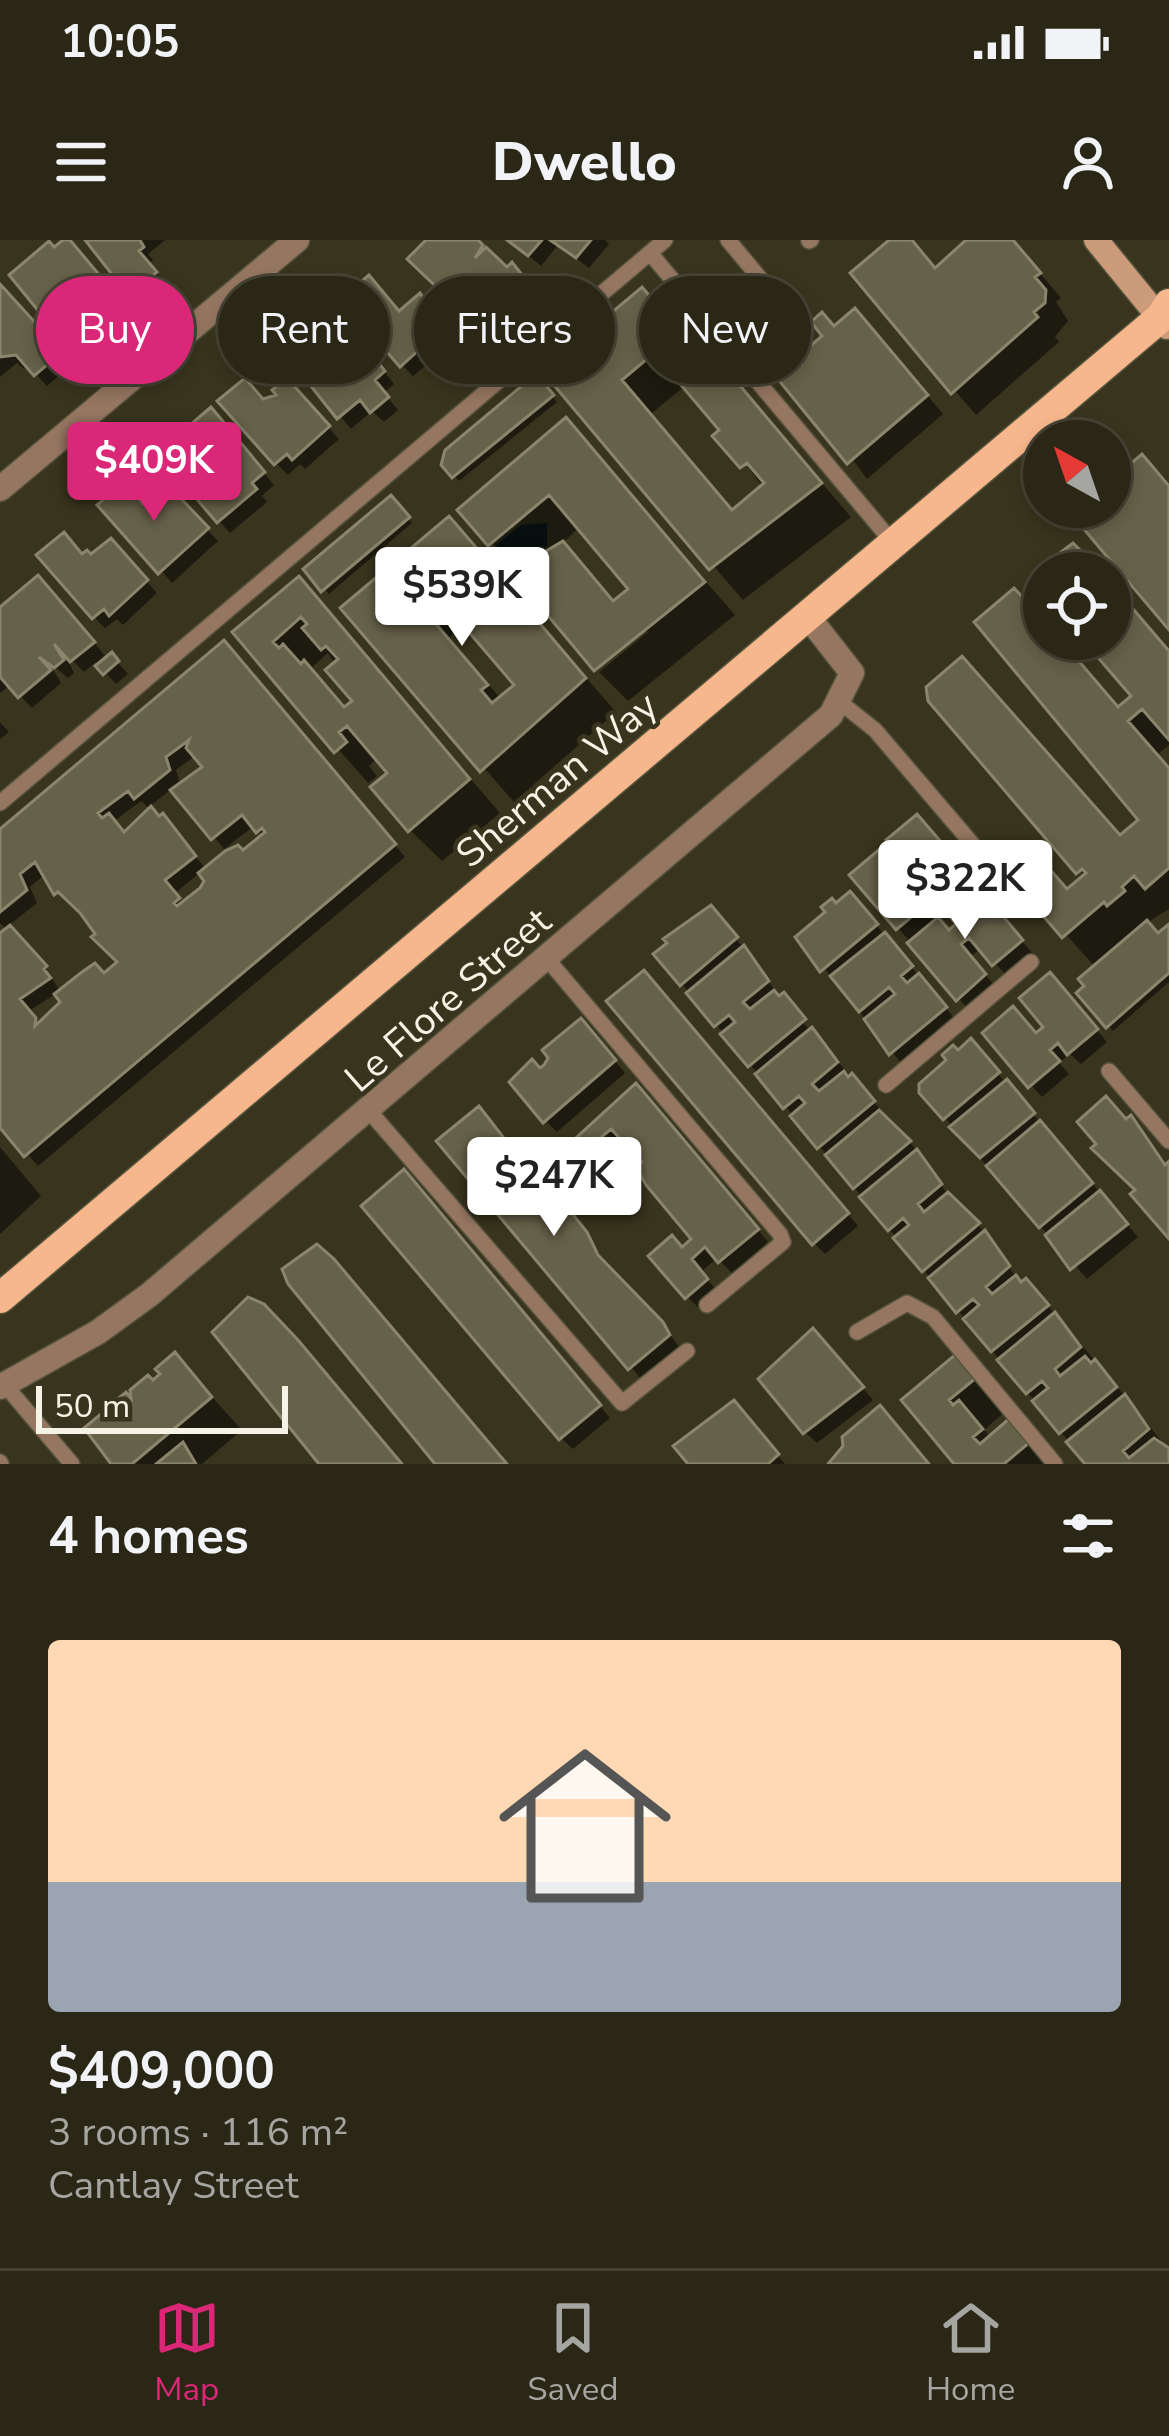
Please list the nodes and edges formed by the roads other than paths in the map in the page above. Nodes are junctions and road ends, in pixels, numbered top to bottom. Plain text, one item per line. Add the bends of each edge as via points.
1 (297, 240) edge
2 (665, 240) edge
3 (728, 240) edge
4 (1096, 240) edge
5 (650, 253) junction
6 (758, 276) edge
7 (1167, 317) edge
8 (0, 489) edge
9 (894, 544) junction
10 (808, 618) junction
11 (842, 703) junction
12 (0, 803) edge
13 (986, 860) dead end
14 (548, 959) junction
15 (1031, 962) dead end
16 (1109, 1071) dead end
17 (886, 1085) dead end
18 (370, 1112) junction
19 (1169, 1141) edge
20 (0, 1298) edge
21 (707, 1305) dead end
22 (857, 1332) dead end
23 (687, 1352) dead end
24 (2, 1386) edge
25 (72, 1464) edge
26 (1055, 1464) edge

1 - 8 street
2 - 5 lane
3 - 6 lane
4 - 7 main road
5 - 9 lane
5 - 12 lane
7 - 9 main road, Sherman Way
9 - 10 main road, Sherman Way
10 - 11 street via 849,666
10 - 20 main road, Sherman Way
11 - 13 lane via 875,730
11 - 14 street, Le Flore Street
14 - 18 street, Le Flore Street
14 - 21 lane via 780,1234 783,1242
15 - 17 lane
16 - 19 lane
18 - 23 lane via 622,1403
18 - 24 street, Le Flore Street via 149,1295
22 - 26 lane via 907,1303 933,1317
24 - 25 lane

